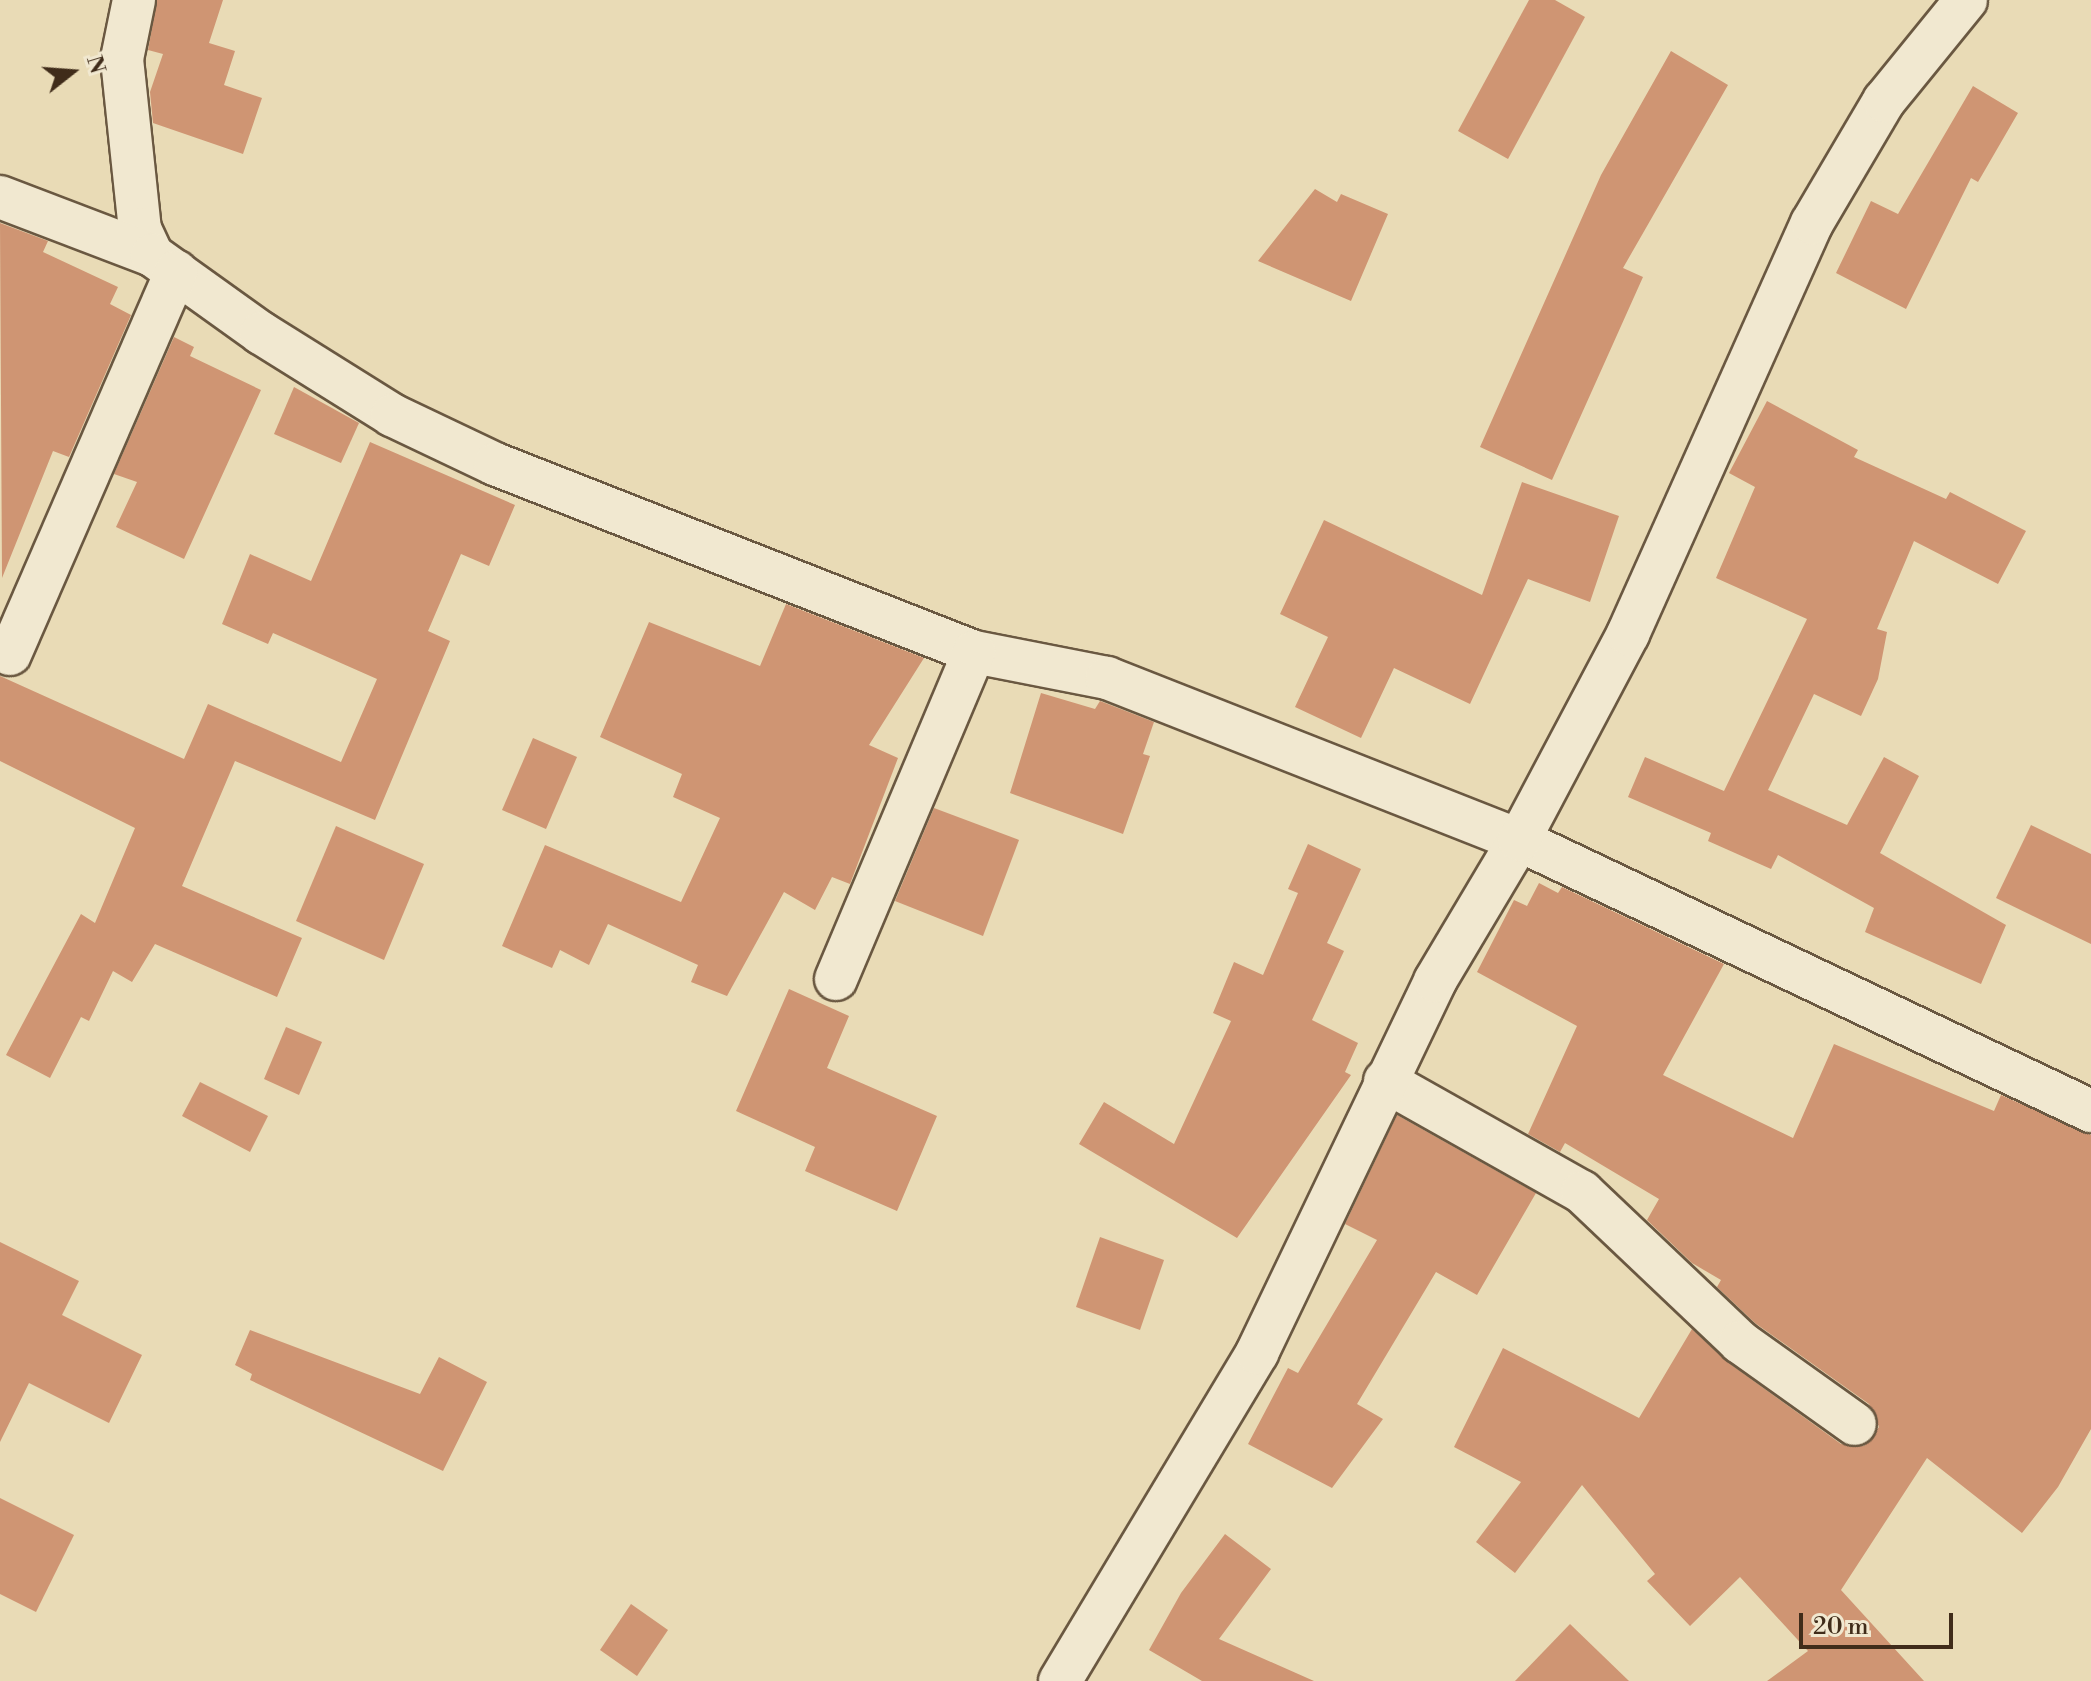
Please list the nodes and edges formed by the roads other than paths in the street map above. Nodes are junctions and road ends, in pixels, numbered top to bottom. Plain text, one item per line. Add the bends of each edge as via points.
1 (134, 0) edge
2 (1966, 0) edge
3 (0, 197) edge
4 (164, 263) junction
5 (974, 652) junction
6 (10, 654) dead end
7 (1519, 840) junction
8 (836, 979) dead end
9 (1385, 1081) junction
10 (2091, 1111) edge
11 (1855, 1424) dead end
12 (1060, 1681) edge

1 - 4 street via 122,59 140,229
2 - 7 street via 1884,101 1812,223 1628,634
3 - 4 street
4 - 5 street via 392,415 495,464
4 - 6 street
5 - 7 street via 1107,678
5 - 8 street
7 - 9 street via 1435,981
7 - 10 street
9 - 11 street via 1582,1192 1740,1342
9 - 12 street via 1257,1353

